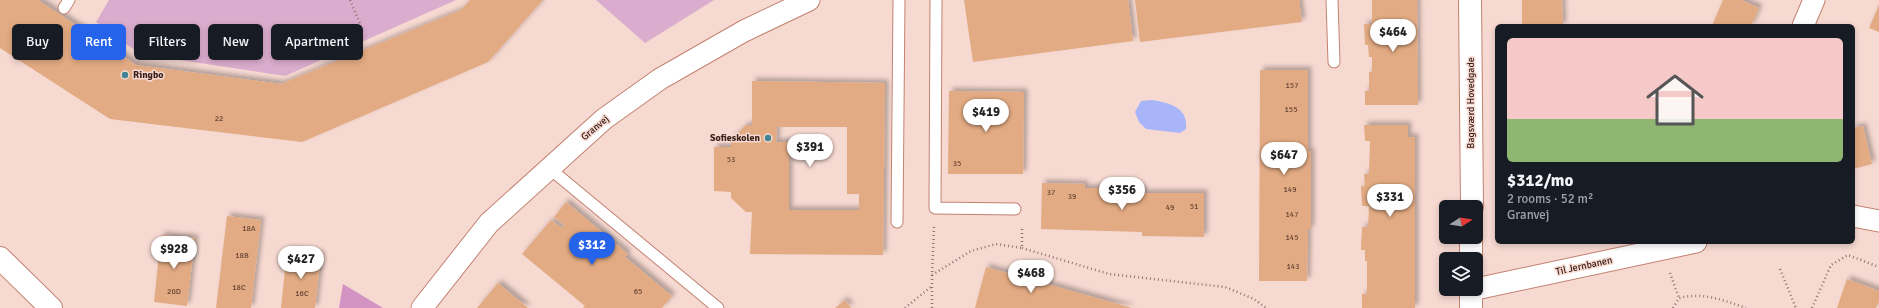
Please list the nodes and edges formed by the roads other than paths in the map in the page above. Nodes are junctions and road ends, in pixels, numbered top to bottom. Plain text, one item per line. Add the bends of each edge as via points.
1 (809, 0) edge
2 (899, 0) edge
3 (936, 0) edge
4 (1332, 0) edge
5 (1470, 0) edge
6 (1814, 0) edge
7 (1803, 24) edge
8 (1334, 62) dead end
9 (549, 168) junction
10 (1472, 200) edge
11 (1015, 209) road end
12 (1855, 216) edge
13 (1879, 221) edge
14 (897, 222) dead end
15 (1688, 244) edge
16 (0, 258) edge
17 (1483, 293) edge
18 (51, 308) edge
19 (422, 308) edge
20 (718, 308) edge

1 - 9 street, Granvej via 744,31 660,79 604,119
2 - 14 lane
3 - 11 lane via 935,208
4 - 8 lane
5 - 10 street, Bagsværd Hovedgade
6 - 7 street
9 - 19 street, Granvej via 489,223
9 - 20 lane
12 - 13 street
15 - 17 street, Til Jernbanen
16 - 18 street

